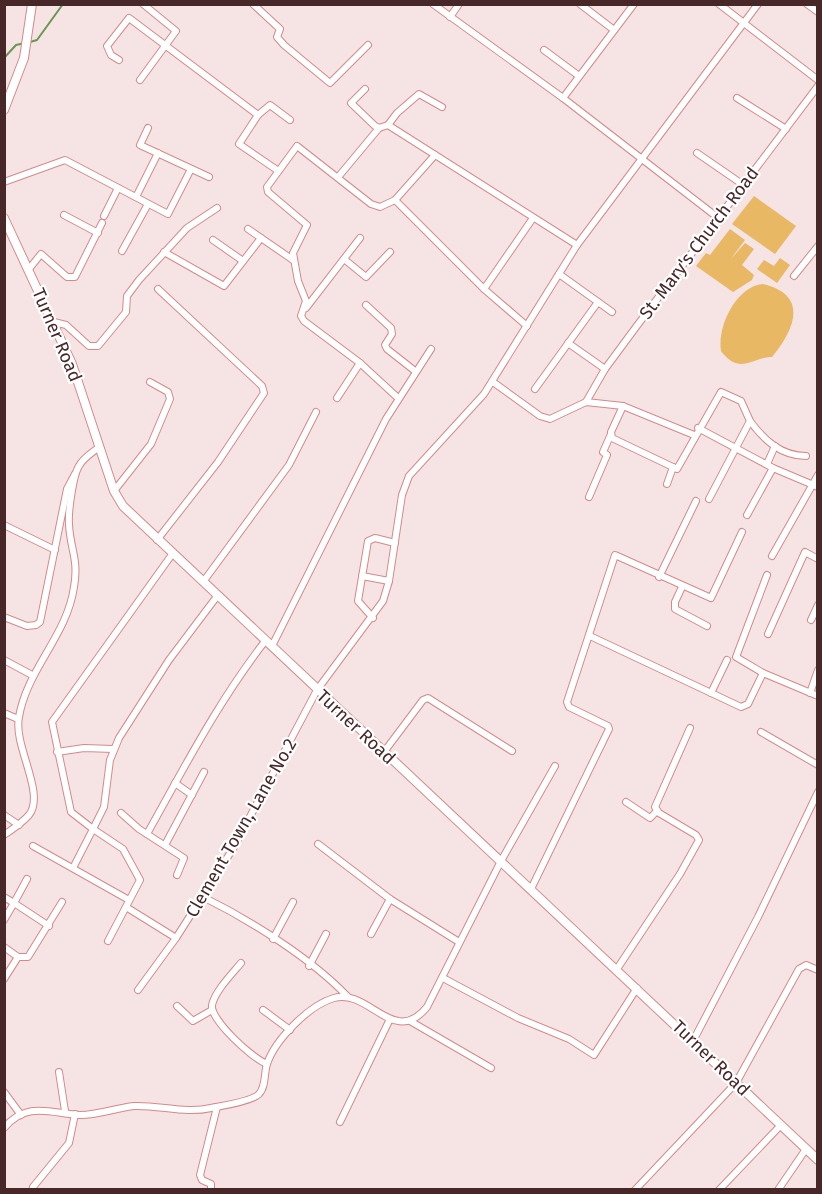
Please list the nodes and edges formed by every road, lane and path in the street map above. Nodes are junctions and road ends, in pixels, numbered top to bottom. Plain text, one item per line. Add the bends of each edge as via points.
1 (32, 4) edge
2 (143, 4) edge
3 (253, 4) edge
4 (433, 4) edge
5 (459, 4) edge
6 (579, 4) edge
7 (634, 4) edge
8 (719, 4) edge
9 (758, 4) edge
10 (807, 4) edge
11 (818, 12) edge
12 (450, 17) junction
13 (743, 23) junction
14 (614, 30) junction
15 (368, 45) dead end
16 (165, 46) junction
17 (544, 50) dead end
18 (119, 60) dead end
19 (579, 76) junction
20 (140, 80) dead end
21 (818, 80) edge
22 (818, 86) edge
23 (365, 88) dead end
24 (563, 98) junction
25 (737, 98) dead end
26 (442, 107) dead end
27 (4, 110) edge
28 (258, 115) junction
29 (290, 120) dead end
30 (388, 125) junction
31 (148, 128) dead end
32 (380, 128) junction
33 (786, 129) junction
34 (158, 153) junction
35 (697, 153) dead end
36 (435, 155) junction
37 (640, 159) junction
38 (191, 169) junction
39 (277, 170) junction
40 (339, 176) junction
41 (209, 177) dead end
42 (4, 182) edge
43 (742, 184) junction
44 (118, 188) junction
45 (136, 197) junction
46 (395, 200) junction
47 (148, 204) junction
48 (217, 208) dead end
49 (64, 214) dead end
50 (717, 217) junction
51 (4, 218) edge
52 (533, 218) junction
53 (248, 230) dead end
54 (98, 233) junction
55 (261, 238) junction
56 (360, 238) dead end
57 (213, 240) dead end
58 (577, 245) junction
59 (818, 246) edge
60 (122, 251) dead end
61 (164, 252) junction
62 (390, 252) dead end
63 (344, 259) junction
64 (293, 260) junction
65 (243, 261) junction
66 (29, 269) junction
67 (559, 274) junction
68 (794, 276) dead end
69 (158, 289) dead end
70 (484, 289) junction
71 (598, 302) junction
72 (366, 305) dead end
73 (306, 308) junction
74 (612, 312) dead end
75 (54, 322) junction
76 (527, 326) junction
77 (568, 344) junction
78 (431, 349) dead end
79 (360, 363) junction
80 (605, 369) junction
81 (415, 371) junction
82 (150, 382) dead end
83 (493, 382) junction
84 (535, 389) dead end
85 (337, 398) dead end
86 (398, 398) junction
87 (586, 402) junction
88 (623, 406) junction
89 (316, 412) dead end
90 (750, 421) junction
91 (698, 428) junction
92 (611, 434) junction
93 (694, 435) junction
94 (775, 446) junction
95 (99, 447) junction
96 (735, 448) junction
97 (806, 456) dead end
98 (770, 466) junction
99 (673, 467) junction
100 (76, 471) junction
101 (818, 475) edge
102 (667, 484) dead end
103 (815, 486) edge
104 (114, 491) junction
105 (589, 497) dead end
106 (709, 499) dead end
107 (696, 501) dead end
108 (747, 514) dead end
109 (4, 525) edge
110 (742, 531) dead end
111 (157, 540) junction
112 (395, 543) junction
113 (55, 550) junction
114 (173, 553) junction
115 (772, 556) dead end
116 (818, 559) edge
117 (767, 575) dead end
118 (362, 576) junction
119 (660, 577) junction
120 (389, 581) junction
121 (203, 582) junction
122 (682, 587) junction
123 (218, 595) junction
124 (818, 605) edge
125 (4, 617) edge
126 (373, 618) junction
127 (811, 620) dead end
128 (707, 626) dead end
129 (768, 634) dead end
130 (590, 636) junction
131 (269, 643) junction
132 (4, 660) edge
133 (727, 660) dead end
134 (818, 670) edge
135 (763, 673) junction
136 (32, 675) junction
137 (317, 690) junction
138 (711, 693) junction
139 (810, 693) junction
140 (818, 696) edge
141 (4, 712) edge
142 (18, 719) junction
143 (690, 728) dead end
144 (761, 732) dead end
145 (113, 749) junction
146 (512, 751) dead end
147 (57, 752) junction
148 (384, 752) junction
149 (818, 765) edge
150 (555, 766) dead end
151 (204, 772) dead end
152 (175, 783) junction
153 (818, 792) edge
154 (192, 795) junction
155 (626, 802) dead end
156 (657, 811) junction
157 (122, 813) dead end
158 (4, 815) edge
159 (19, 825) junction
160 (93, 829) junction
161 (147, 834) junction
162 (4, 836) edge
163 (318, 844) dead end
164 (165, 845) junction
165 (33, 846) dead end
166 (501, 861) junction
167 (73, 868) junction
168 (177, 875) dead end
169 (27, 879) dead end
170 (531, 889) junction
171 (4, 897) edge
172 (203, 897) junction
173 (390, 899) junction
174 (129, 900) junction
175 (62, 902) dead end
176 (293, 902) dead end
177 (14, 903) junction
178 (126, 907) junction
179 (4, 920) edge
180 (49, 926) junction
181 (326, 934) dead end
182 (371, 934) dead end
183 (176, 938) junction
184 (273, 939) junction
185 (108, 941) dead end
186 (459, 942) junction
187 (4, 947) edge
188 (18, 957) junction
189 (241, 963) dead end
190 (309, 966) junction
191 (617, 969) junction
192 (818, 970) edge
193 (443, 978) junction
194 (4, 979) edge
195 (637, 988) junction
196 (138, 990) dead end
197 (348, 997) junction
198 (177, 1006) dead end
199 (212, 1010) junction
200 (263, 1010) dead end
201 (390, 1019) junction
202 (410, 1021) junction
203 (290, 1030) junction
204 (693, 1041) junction
205 (267, 1064) junction
206 (491, 1068) dead end
207 (59, 1072) dead end
208 (736, 1083) junction
209 (4, 1092) edge
210 (217, 1107) junction
211 (65, 1111) junction
212 (75, 1114) junction
213 (21, 1115) junction
214 (340, 1122) dead end
215 (781, 1125) junction
216 (4, 1128) edge
217 (806, 1149) junction
218 (818, 1160) edge
219 (33, 1187) dead end
220 (211, 1190) edge
221 (635, 1190) edge
222 (719, 1190) edge
223 (778, 1190) edge

1 - 27 main road via 24,58
2 - 16 street via 176,31
3 - 15 street via 280,29 277,37 284,45 330,83
4 - 12 street
5 - 12 street
6 - 14 street
7 - 14 street
8 - 13 street
9 - 13 street, Clement Town, Lane No.2
10 - 11 street
12 - 24 street
13 - 21 street
13 - 37 street, Clement Town, Lane No.2
14 - 19 street
16 - 18 street via 129,18 107,46
16 - 20 street
16 - 28 street
17 - 19 street
19 - 24 street
22 - 33 street, St. Mary's Church Road
23 - 32 street via 351,103
24 - 37 street
25 - 33 street
26 - 30 street via 419,94
28 - 29 street via 270,105
28 - 39 street via 239,144
30 - 32 street
30 - 36 street
31 - 34 street via 141,145
32 - 40 street
33 - 43 street, St. Mary's Church Road
34 - 38 street
34 - 45 street
35 - 43 street
36 - 46 street
36 - 52 street
37 - 50 street
37 - 58 street, Clement Town, Lane No.2
38 - 41 street
38 - 47 street via 168,214
39 - 40 street via 297,146
39 - 64 street via 268,191 307,225 294,249
40 - 46 street via 377,207
42 - 44 street via 65,160
43 - 50 street, St. Mary's Church Road
44 - 45 street
44 - 54 street
45 - 47 street
46 - 70 street
47 - 60 street
48 - 61 street via 187,228
49 - 54 street
50 - 80 street, St. Mary's Church Road
51 - 66 main road, Turner Road
52 - 58 street
52 - 70 street
53 - 55 street
54 - 66 street via 75,277 67,278 41,254
55 - 64 street
55 - 65 street
56 - 63 street
57 - 65 street
58 - 67 street, Clement Town, Lane No.2
59 - 68 street
61 - 65 street via 224,286
61 - 75 street via 127,296 126,312 98,346 91,347 66,325
62 - 63 street via 366,278
63 - 73 street
64 - 73 street
66 - 75 main road, Turner Road
67 - 71 street
67 - 76 street, Clement Town, Lane No.2
69 - 111 street via 262,386 264,393 218,462
70 - 76 street
71 - 74 street
71 - 77 street
72 - 81 street via 391,328 387,350
73 - 79 street via 304,321
75 - 95 main road, Turner Road
76 - 83 street, Clement Town, Lane No.2
77 - 80 street
77 - 84 street
78 - 81 street
79 - 85 street
79 - 86 street
80 - 87 street, St. Mary's Church Road
81 - 86 street
82 - 104 street via 168,392 170,399 151,444
83 - 87 street via 550,419
83 - 112 street, Clement Town, Lane No.2 via 409,476
86 - 131 street
87 - 88 street
88 - 92 street
88 - 93 street
89 - 121 street via 289,465
90 - 91 street via 741,401 721,392
90 - 94 street
90 - 96 street
91 - 93 street
91 - 96 street
92 - 99 street via 614,440
92 - 105 street via 604,445 607,455
93 - 99 street via 677,469
94 - 97 street via 790,454
94 - 98 street
95 - 100 street
95 - 104 main road, Turner Road
96 - 98 street
96 - 106 street
98 - 103 street
98 - 108 street
99 - 102 street
100 - 113 street via 67,489
100 - 136 street via 68,521 77,561 74,589 62,625
101 - 103 street
103 - 115 street
104 - 111 main road, Turner Road via 123,506
107 - 119 street
109 - 113 street
110 - 122 street via 711,598
111 - 114 main road, Turner Road
112 - 118 street via 369,539
112 - 120 street, Clement Town, Lane No.2
113 - 125 street via 39,622 27,626
114 - 121 main road, Turner Road
114 - 147 street via 53,718
116 - 129 street via 805,552
117 - 135 street via 735,653
118 - 120 street
118 - 126 street via 358,602
119 - 122 street
119 - 130 street via 615,555
120 - 126 street, Clement Town, Lane No.2
121 - 123 main road, Turner Road
122 - 128 street via 675,609
123 - 131 main road, Turner Road
123 - 145 street via 169,660
124 - 127 street
126 - 137 street, Clement Town, Lane No.2
130 - 138 street
130 - 170 street via 567,704 609,729
131 - 137 main road, Turner Road
131 - 152 street via 243,670
132 - 136 street
133 - 138 street
134 - 139 street
135 - 138 street via 745,706
135 - 139 street
136 - 142 street
137 - 148 main road, Turner Road
137 - 172 street, Clement Town, Lane No.2 via 234,847
139 - 140 street
141 - 142 street
142 - 159 street via 18,737 35,800 30,814
143 - 156 street via 656,805
144 - 149 street
145 - 147 street
145 - 160 street via 104,807
146 - 148 street via 428,698
147 - 160 street via 70,812
148 - 166 main road, Turner Road
150 - 166 street
151 - 154 street
152 - 154 street
152 - 161 street
153 - 204 street
154 - 164 street
155 - 156 street via 650,818
156 - 191 street via 699,840
157 - 161 street
158 - 159 street
159 - 162 street
160 - 167 street
160 - 174 street via 119,844 135,868 139,883
161 - 164 street
163 - 173 street
164 - 168 street via 184,858
165 - 167 street
166 - 170 main road, Turner Road
166 - 186 street
167 - 174 street
169 - 177 street
170 - 191 main road, Turner Road
171 - 177 street
172 - 183 street, Clement Town, Lane No.2
172 - 184 street
173 - 182 street
173 - 186 street
174 - 178 street
175 - 180 street
176 - 184 street
177 - 179 street
177 - 180 street
178 - 183 street
178 - 185 street
180 - 188 street via 28,957
181 - 190 street
183 - 196 street, Clement Town, Lane No.2
184 - 190 street
186 - 193 street
187 - 188 street
188 - 194 street
189 - 199 street via 214,999
190 - 197 street
191 - 195 main road, Turner Road
192 - 208 street via 806,965 799,969
193 - 195 street via 594,1054
193 - 202 street via 427,1007
195 - 204 main road, Turner Road
197 - 201 street
197 - 203 street via 327,1001
198 - 199 street via 194,1021
199 - 205 street via 249,1054
200 - 203 street
201 - 202 street
201 - 214 street
202 - 206 street
203 - 205 street
204 - 208 main road, Turner Road
205 - 210 street via 258,1095
207 - 211 street
208 - 215 main road, Turner Road
208 - 221 street
209 - 213 street
210 - 212 street via 191,1111 131,1107
210 - 220 street via 200,1175 211,1184
211 - 212 street
211 - 213 street via 42,1110
212 - 219 street via 69,1143
213 - 216 street
215 - 217 main road, Turner Road
215 - 222 street
217 - 218 main road, Turner Road
217 - 223 street

